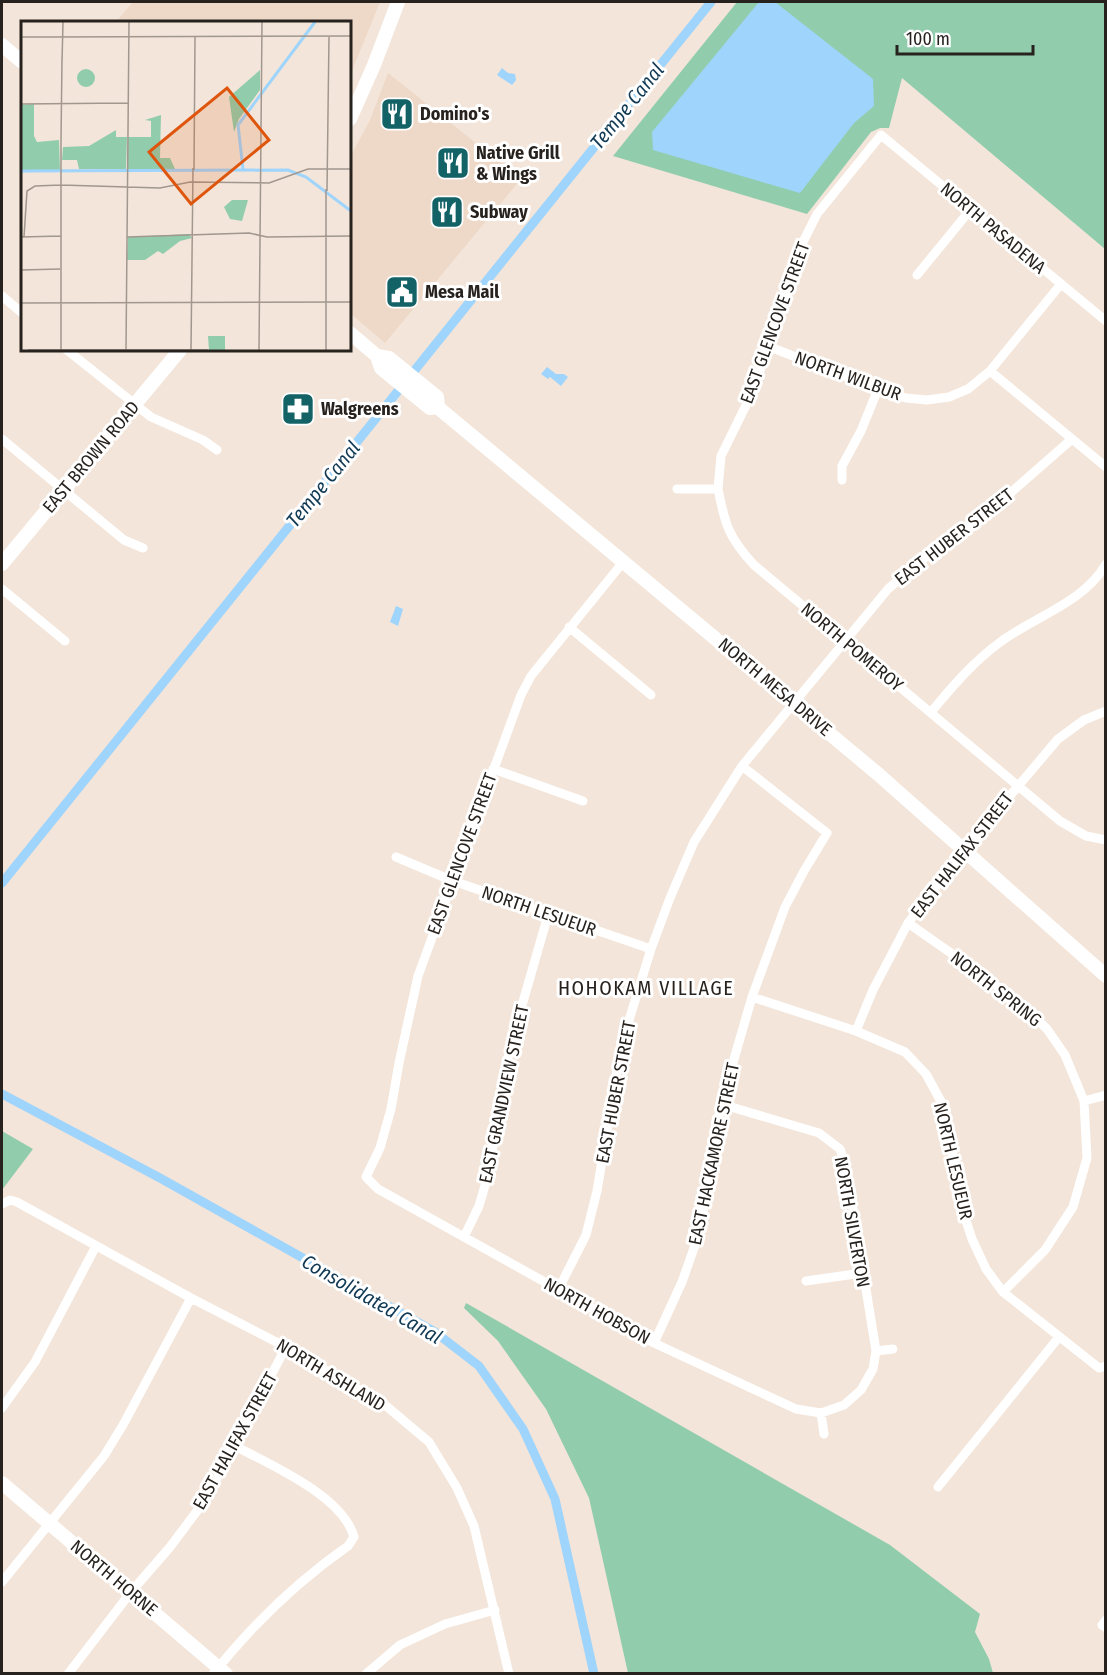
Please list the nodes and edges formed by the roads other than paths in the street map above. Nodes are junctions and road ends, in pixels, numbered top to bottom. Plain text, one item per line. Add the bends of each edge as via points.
1 (398, 2) edge
2 (4, 50) edge
3 (21, 61) edge
4 (351, 117) edge
5 (881, 135) joint
6 (970, 209) junction
7 (917, 275) dead end
8 (1061, 284) junction
9 (2, 296) edge
10 (21, 312) edge
11 (1106, 321) edge
12 (351, 334) edge
13 (770, 347) junction
14 (68, 351) edge
15 (179, 351) edge
16 (990, 371) junction
17 (878, 390) junction
18 (135, 404) junction
19 (2, 439) edge
20 (1072, 439) junction
21 (217, 450) dead end
22 (1106, 467) edge
23 (842, 480) dead end
24 (64, 489) junction
25 (677, 489) dead end
26 (718, 489) junction
27 (143, 548) dead end
28 (624, 561) junction
29 (2, 564) edge
30 (1106, 564) edge
31 (2, 589) edge
32 (569, 627) junction
33 (65, 641) dead end
34 (844, 641) junction
35 (651, 695) dead end
36 (793, 702) junction
37 (1106, 711) edge
38 (931, 712) junction
39 (742, 766) junction
40 (493, 769) junction
41 (1018, 785) junction
42 (583, 801) dead end
43 (1106, 840) edge
44 (964, 850) junction
45 (396, 857) dead end
46 (453, 881) junction
47 (548, 915) junction
48 (908, 922) junction
49 (651, 949) junction
50 (1106, 975) edge
51 (752, 997) junction
52 (856, 1031) junction
53 (1106, 1095) edge
54 (1084, 1101) junction
55 (721, 1104) junction
56 (366, 1177) joint
57 (6, 1202) edge
58 (464, 1237) junction
59 (96, 1246) junction
60 (862, 1273) junction
61 (806, 1281) dead end
62 (558, 1290) junction
63 (1003, 1292) junction
64 (191, 1298) junction
65 (1059, 1337) junction
66 (654, 1343) junction
67 (286, 1347) junction
68 (893, 1349) dead end
69 (876, 1351) junction
70 (1106, 1366) edge
71 (2, 1408) edge
72 (821, 1413) junction
73 (824, 1434) dead end
74 (235, 1446) junction
75 (2, 1483) edge
76 (938, 1487) dead end
77 (49, 1522) junction
78 (2, 1582) edge
79 (130, 1592) junction
80 (495, 1610) junction
81 (219, 1671) edge
82 (68, 1674) edge
83 (366, 1674) edge
84 (509, 1674) edge

1 - 4 main road
2 - 3 main road
5 - 6 street, NORTH PASADENA
5 - 13 street, EAST GLENCOVE STREET via 817,213 802,244
6 - 7 street
6 - 8 street, NORTH PASADENA
8 - 11 street, NORTH PASADENA
8 - 16 street
9 - 10 street
12 - 28 main road, NORTH MESA DRIVE via 377,356 389,358 398,374 414,387 437,397 438,407
13 - 17 street, NORTH WILBUR
13 - 26 street, EAST GLENCOVE STREET via 721,456
14 - 18 street
15 - 18 main road, EAST BROWN ROAD
16 - 17 street, NORTH WILBUR via 968,389 949,397 906,398
16 - 20 street
17 - 23 street via 842,466
18 - 21 street via 158,421
18 - 24 main road, EAST BROWN ROAD
19 - 24 street
20 - 22 street
20 - 34 street, EAST HUBER STREET via 999,503 888,589
24 - 27 street via 124,540
24 - 29 main road, EAST BROWN ROAD
25 - 26 street
26 - 34 street, NORTH POMEROY via 724,521 736,546
28 - 32 street, EAST GLENCOVE STREET
28 - 36 main road, NORTH MESA DRIVE
30 - 38 street via 1082,592 999,643 967,669
31 - 33 street
32 - 35 street
32 - 40 street, EAST GLENCOVE STREET via 531,676
34 - 36 street, EAST HUBER STREET
34 - 38 street, NORTH POMEROY
36 - 39 street, EAST HUBER STREET
36 - 44 main road, NORTH MESA DRIVE
37 - 41 street, EAST HALIFAX STREET via 1058,738
38 - 41 street, NORTH POMEROY
39 - 49 street, EAST HUBER STREET via 694,842
39 - 51 street, EAST HACKAMORE STREET via 827,834 785,907
40 - 42 street
40 - 46 street, EAST GLENCOVE STREET
41 - 43 street, NORTH POMEROY via 1060,821 1086,836
41 - 44 street, EAST HALIFAX STREET
44 - 48 street, EAST HALIFAX STREET
44 - 50 main road, NORTH MESA DRIVE
45 - 46 street, NORTH LESUEUR
46 - 47 street, NORTH LESUEUR
46 - 56 street, EAST GLENCOVE STREET via 418,976 391,1109 380,1148
47 - 49 street, NORTH LESUEUR
47 - 58 street, EAST GRANDVIEW STREET via 510,1047 488,1175
48 - 52 street, EAST HALIFAX STREET
48 - 54 street, NORTH SPRING via 988,979 1047,1029 1065,1055
49 - 62 street, EAST HUBER STREET via 621,1046 586,1235
51 - 52 street, NORTH LESUEUR
51 - 55 street, EAST HACKAMORE STREET
52 - 63 street, NORTH LESUEUR via 905,1052 926,1074 944,1107 962,1208 972,1239 986,1269
53 - 54 street
54 - 63 street, NORTH SPRING via 1087,1158 1073,1207 1045,1250
55 - 60 street, NORTH SILVERTON via 819,1133 840,1149
55 - 66 street, EAST HACKAMORE STREET via 700,1231
56 - 58 street, NORTH HOBSON via 378,1189
57 - 59 street, NORTH ASHLAND
58 - 62 street, NORTH HOBSON
59 - 64 street, NORTH ASHLAND
59 - 71 street via 35,1362
60 - 61 street
60 - 69 street, NORTH SILVERTON
62 - 66 street, NORTH HOBSON
63 - 65 street, NORTH LESUEUR
64 - 67 street, NORTH ASHLAND
64 - 77 street via 108,1449
65 - 70 street, NORTH LESUEUR via 1099,1368
65 - 76 street
66 - 72 street, NORTH HOBSON via 796,1409
67 - 74 street, EAST HALIFAX STREET
67 - 80 street, NORTH ASHLAND via 385,1405 429,1442 474,1526
68 - 69 street
69 - 72 street, NORTH SILVERTON via 873,1369 861,1390 844,1405
72 - 73 street
74 - 79 street, EAST HALIFAX STREET via 206,1499
74 - 81 street via 305,1484 336,1508 352,1528 354,1537 268,1611
75 - 77 main road, NORTH HORNE
77 - 78 street
77 - 79 main road, NORTH HORNE
79 - 81 main road, NORTH HORNE
79 - 82 street, EAST HALIFAX STREET
80 - 83 street via 445,1624 400,1645
80 - 84 street, NORTH ASHLAND

